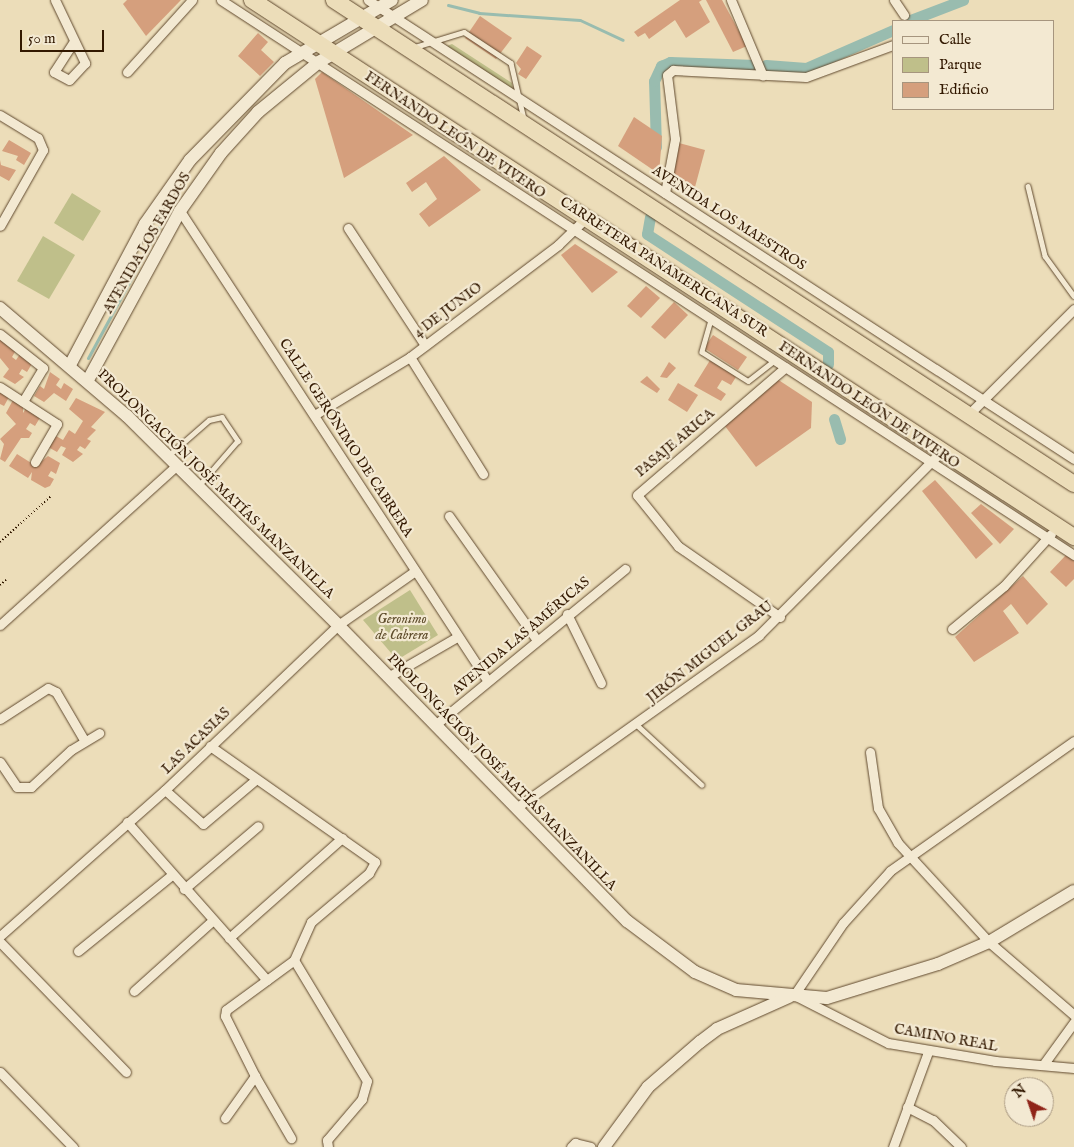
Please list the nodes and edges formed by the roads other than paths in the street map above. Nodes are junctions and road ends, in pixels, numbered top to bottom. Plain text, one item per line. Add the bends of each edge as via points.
1 (55, 0) edge
2 (192, 0) edge
3 (221, 0) edge
4 (252, 0) edge
5 (334, 0) edge
6 (368, 0) edge
7 (392, 0) edge
8 (422, 0) edge
9 (731, 0) edge
10 (894, 0) edge
11 (380, 8) junction
12 (904, 15) dead end
13 (360, 17) junction
14 (394, 17) junction
15 (375, 27) junction
16 (318, 40) junction
17 (433, 42) junction
18 (73, 43) dead end
19 (892, 45) edge
20 (409, 49) junction
21 (302, 50) junction
22 (336, 51) junction
23 (318, 62) junction
24 (127, 72) dead end
25 (763, 76) junction
26 (519, 98) junction
27 (245, 100) junction
28 (258, 112) junction
29 (0, 115) edge
30 (526, 125) junction
31 (1028, 186) dead end
32 (665, 193) junction
33 (180, 211) junction
34 (587, 217) junction
35 (0, 226) edge
36 (348, 228) dead end
37 (572, 230) junction
38 (1074, 296) edge
39 (0, 308) edge
40 (1074, 310) edge
41 (711, 318) junction
42 (0, 334) edge
43 (425, 345) junction
44 (410, 357) junction
45 (776, 360) junction
46 (70, 365) junction
47 (786, 367) junction
48 (88, 380) junction
49 (0, 387) edge
50 (983, 400) junction
51 (22, 402) junction
52 (316, 414) junction
53 (968, 415) junction
54 (943, 450) junction
55 (1074, 459) edge
56 (172, 461) junction
57 (35, 462) dead end
58 (931, 464) junction
59 (483, 474) dead end
60 (1074, 484) edge
61 (198, 487) junction
62 (449, 516) dead end
63 (1064, 533) edge
64 (1074, 555) edge
65 (625, 569) dead end
66 (415, 571) junction
67 (567, 614) junction
68 (780, 617) junction
69 (0, 625) edge
70 (338, 625) junction
71 (952, 629) dead end
72 (458, 637) junction
73 (536, 639) junction
74 (388, 677) junction
75 (487, 680) junction
76 (601, 683) dead end
77 (0, 719) edge
78 (637, 725) junction
79 (435, 726) junction
80 (99, 733) dead end
81 (84, 740) junction
82 (1074, 741) edge
83 (210, 746) junction
84 (870, 752) dead end
85 (0, 762) edge
86 (254, 781) junction
87 (702, 785) dead end
88 (165, 790) junction
89 (516, 808) junction
90 (127, 822) junction
91 (258, 826) dead end
92 (342, 838) junction
93 (910, 857) junction
94 (172, 874) junction
95 (184, 889) junction
96 (1074, 891) edge
97 (212, 921) junction
98 (0, 936) edge
99 (228, 938) junction
100 (0, 942) edge
101 (989, 942) junction
102 (78, 951) dead end
103 (294, 960) junction
104 (268, 980) junction
105 (134, 991) dead end
106 (794, 995) junction
107 (1074, 1015) edge
108 (1074, 1022) edge
109 (928, 1052) junction
110 (1044, 1065) junction
111 (1074, 1068) edge
112 (0, 1072) edge
113 (126, 1072) dead end
114 (255, 1076) junction
115 (907, 1107) junction
116 (225, 1118) dead end
117 (291, 1138) dead end
118 (74, 1147) edge
119 (328, 1147) edge
120 (571, 1147) edge
121 (591, 1147) edge
122 (604, 1147) edge
123 (893, 1147) edge
124 (961, 1147) edge

1 - 18 street
2 - 24 street
3 - 21 street, FERNANDO LEÓN DE VIVERO
4 - 16 highway, CARRETERA PANAMERICANA SUR
5 - 13 highway
6 - 11 street, AVENIDA LOS MAESTROS
7 - 11 street, AVENIDA LOS FARDOS
8 - 14 street, AVENIDA LOS FARDOS
9 - 25 street
10 - 12 street
11 - 13 street, AVENIDA LOS FARDOS
11 - 14 street, AVENIDA LOS MAESTROS
13 - 15 highway
13 - 16 street, AVENIDA LOS FARDOS
14 - 15 street, AVENIDA LOS FARDOS
14 - 17 street, AVENIDA LOS MAESTROS
15 - 20 highway
15 - 22 street, AVENIDA LOS FARDOS
16 - 21 street, AVENIDA LOS FARDOS
16 - 22 highway, CARRETERA PANAMERICANA SUR
17 - 20 lane
17 - 26 street, AVENIDA LOS MAESTROS
17 - 26 lane via 464,32 511,63
19 - 25 street via 806,77
20 - 30 highway
21 - 23 street, FERNANDO LEÓN DE VIVERO
21 - 27 street, AVENIDA LOS FARDOS
22 - 23 street, AVENIDA LOS FARDOS
22 - 34 highway, CARRETERA PANAMERICANA SUR
23 - 28 street, AVENIDA LOS FARDOS
23 - 37 street, FERNANDO LEÓN DE VIVERO
25 - 32 street via 677,68 667,75 674,139
26 - 30 lane
26 - 32 street, AVENIDA LOS MAESTROS
27 - 28 street
27 - 46 street, AVENIDA LOS FARDOS via 190,160 145,224
28 - 33 street, AVENIDA LOS FARDOS via 206,172
29 - 35 street via 38,138 44,150
30 - 53 highway
31 - 38 lane via 1045,256
32 - 50 street, AVENIDA LOS MAESTROS
33 - 48 street, AVENIDA LOS FARDOS
33 - 52 street, CALLE GERÓNIMO DE CABRERA
34 - 37 street, 4 DE JUNIO
34 - 54 highway, CARRETERA PANAMERICANA SUR
36 - 43 street
37 - 41 street, FERNANDO LEÓN DE VIVERO
37 - 43 street, 4 DE JUNIO
39 - 46 street, PROLONGACIÓN JOSÉ MATÍAS MANZANILLA
40 - 50 street
41 - 45 street, FERNANDO LEÓN DE VIVERO
41 - 45 lane via 702,352 748,381
42 - 51 street via 43,368
43 - 44 street, 4 DE JUNIO
44 - 52 street, 4 DE JUNIO
44 - 59 street
45 - 47 street, FERNANDO LEÓN DE VIVERO
46 - 48 street, PROLONGACIÓN JOSÉ MATÍAS MANZANILLA
47 - 58 street, FERNANDO LEÓN DE VIVERO
47 - 68 street, PASAJE ARICA via 637,495 678,546
48 - 56 street, PROLONGACIÓN JOSÉ MATÍAS MANZANILLA
49 - 51 street
50 - 53 street
50 - 55 street, AVENIDA LOS MAESTROS
51 - 57 street via 57,424
52 - 66 street, CALLE GERÓNIMO DE CABRERA
53 - 60 highway
54 - 58 street, JIRÓN MIGUEL GRAU
54 - 63 highway, CARRETERA PANAMERICANA SUR
56 - 61 street, PROLONGACIÓN JOSÉ MATÍAS MANZANILLA
56 - 61 lane via 209,420 222,417 238,441
56 - 69 street
58 - 63 street, FERNANDO LEÓN DE VIVERO
58 - 68 street, JIRÓN MIGUEL GRAU
61 - 70 street, PROLONGACIÓN JOSÉ MATÍAS MANZANILLA
62 - 73 street
63 - 64 street, FERNANDO LEÓN DE VIVERO
63 - 71 street
65 - 67 street, AVENIDA LAS AMÉRICAS
66 - 70 street, LAS ACASIAS
66 - 72 street, CALLE GERÓNIMO DE CABRERA
67 - 73 street, AVENIDA LAS AMÉRICAS
67 - 76 street
68 - 78 street, JIRÓN MIGUEL GRAU
70 - 74 street, PROLONGACIÓN JOSÉ MATÍAS MANZANILLA
70 - 83 street, LAS ACASIAS
72 - 74 street
72 - 75 street, CALLE GERÓNIMO DE CABRERA
73 - 75 street, AVENIDA LAS AMÉRICAS
74 - 79 street, PROLONGACIÓN JOSÉ MATÍAS MANZANILLA
75 - 79 street, AVENIDA LAS AMÉRICAS
77 - 81 street via 48,688 56,692
78 - 87 lane
78 - 89 street, JIRÓN MIGUEL GRAU
79 - 89 street, PROLONGACIÓN JOSÉ MATÍAS MANZANILLA
80 - 81 street
81 - 85 street via 24,789
82 - 93 street
83 - 86 street
83 - 88 street, LAS ACASIAS
84 - 93 street via 885,825
86 - 88 street via 203,824
86 - 92 street
88 - 90 street, LAS ACASIAS
89 - 106 street, PROLONGACIÓN JOSÉ MATÍAS MANZANILLA via 660,950 736,990
90 - 94 street
90 - 98 street, LAS ACASIAS
91 - 95 street
92 - 99 street
92 - 103 street via 372,857 374,867 311,922
93 - 101 street
93 - 106 street via 848,917
94 - 95 street
94 - 102 street
95 - 97 street
96 - 101 street, PROLONGACIÓN JOSÉ MATÍAS MANZANILLA
97 - 99 street
97 - 105 street
99 - 104 street
100 - 113 street
101 - 106 street, PROLONGACIÓN JOSÉ MATÍAS MANZANILLA via 906,977 827,998
101 - 107 street
103 - 104 street
103 - 119 street via 368,1081 362,1099 327,1140
104 - 114 street via 230,1005 225,1016
106 - 109 street, CAMINO REAL via 856,1029
106 - 122 street via 717,1029 700,1042 648,1087
108 - 110 street
109 - 110 street, CAMINO REAL
109 - 115 street
110 - 111 street, CAMINO REAL
112 - 118 street
114 - 116 street
114 - 117 street
115 - 123 street
115 - 124 street via 933,1120
120 - 121 street via 575,1143

